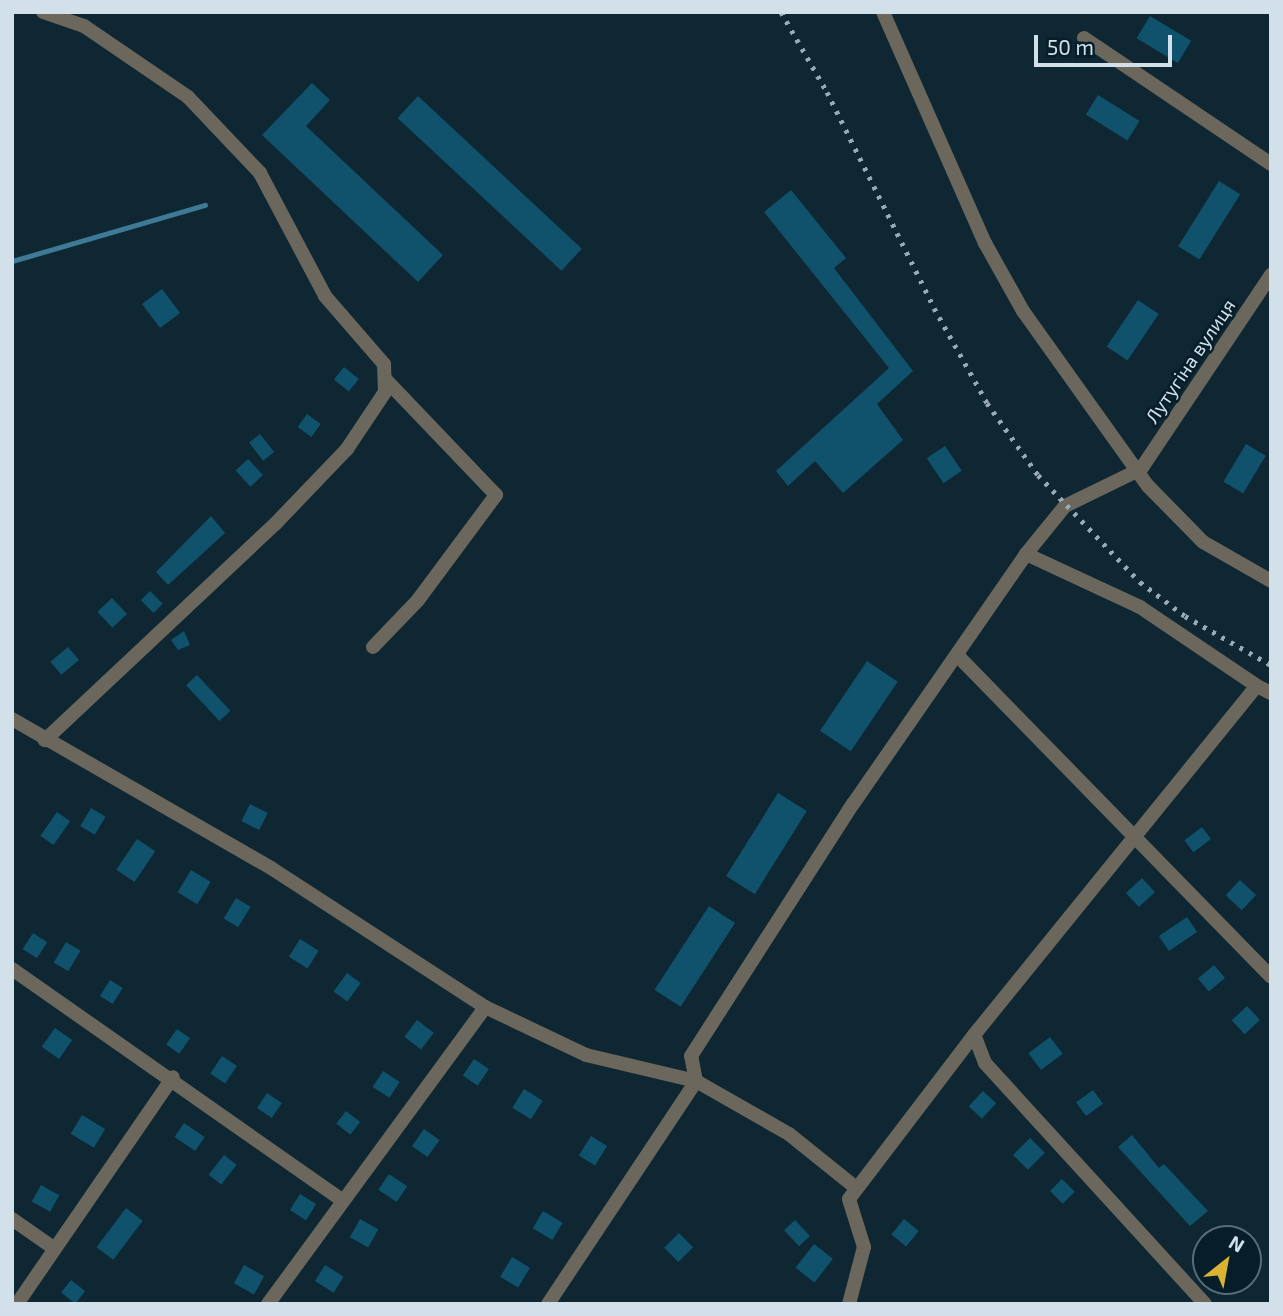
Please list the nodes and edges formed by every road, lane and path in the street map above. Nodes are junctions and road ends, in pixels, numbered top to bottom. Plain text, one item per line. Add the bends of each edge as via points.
1 (43, 12) edge
2 (883, 12) edge
3 (1084, 38) dead end
4 (1271, 164) edge
5 (1271, 275) edge
6 (385, 379) junction
7 (1141, 469) junction
8 (1026, 554) junction
9 (1271, 581) edge
10 (373, 647) dead end
11 (958, 656) junction
12 (1256, 686) junction
13 (1271, 693) edge
14 (12, 719) edge
15 (45, 740) junction
16 (1137, 835) junction
17 (12, 969) edge
18 (1271, 977) edge
19 (485, 1007) junction
20 (974, 1035) junction
21 (173, 1077) junction
22 (696, 1082) junction
23 (855, 1187) junction
24 (340, 1199) junction
25 (12, 1219) edge
26 (55, 1249) junction
27 (17, 1304) edge
28 (268, 1304) edge
29 (548, 1304) edge
30 (849, 1304) edge
31 (1205, 1304) edge

1 - 6 street via 84,26 188,97 260,173 324,296 384,364
2 - 7 street via 985,243 1023,310
3 - 4 street
5 - 7 street, Лутугіна вулиця
6 - 10 street via 496,495 418,600
6 - 15 street via 385,392 347,449 275,524
7 - 8 street via 1065,506
7 - 9 street via 1148,486 1203,542
8 - 11 street
8 - 12 street via 1140,607
11 - 16 street
11 - 22 street via 853,804 691,1056
12 - 13 street
12 - 16 street
14 - 15 street
15 - 19 street via 271,868
16 - 18 street
16 - 20 street
17 - 21 street
19 - 22 street via 586,1055
19 - 24 street
20 - 23 street
20 - 31 street via 985,1063
21 - 24 street
21 - 26 street
22 - 23 street via 798,1140
22 - 29 street
23 - 30 street via 849,1199 864,1247
24 - 28 street
25 - 26 street
26 - 27 street

